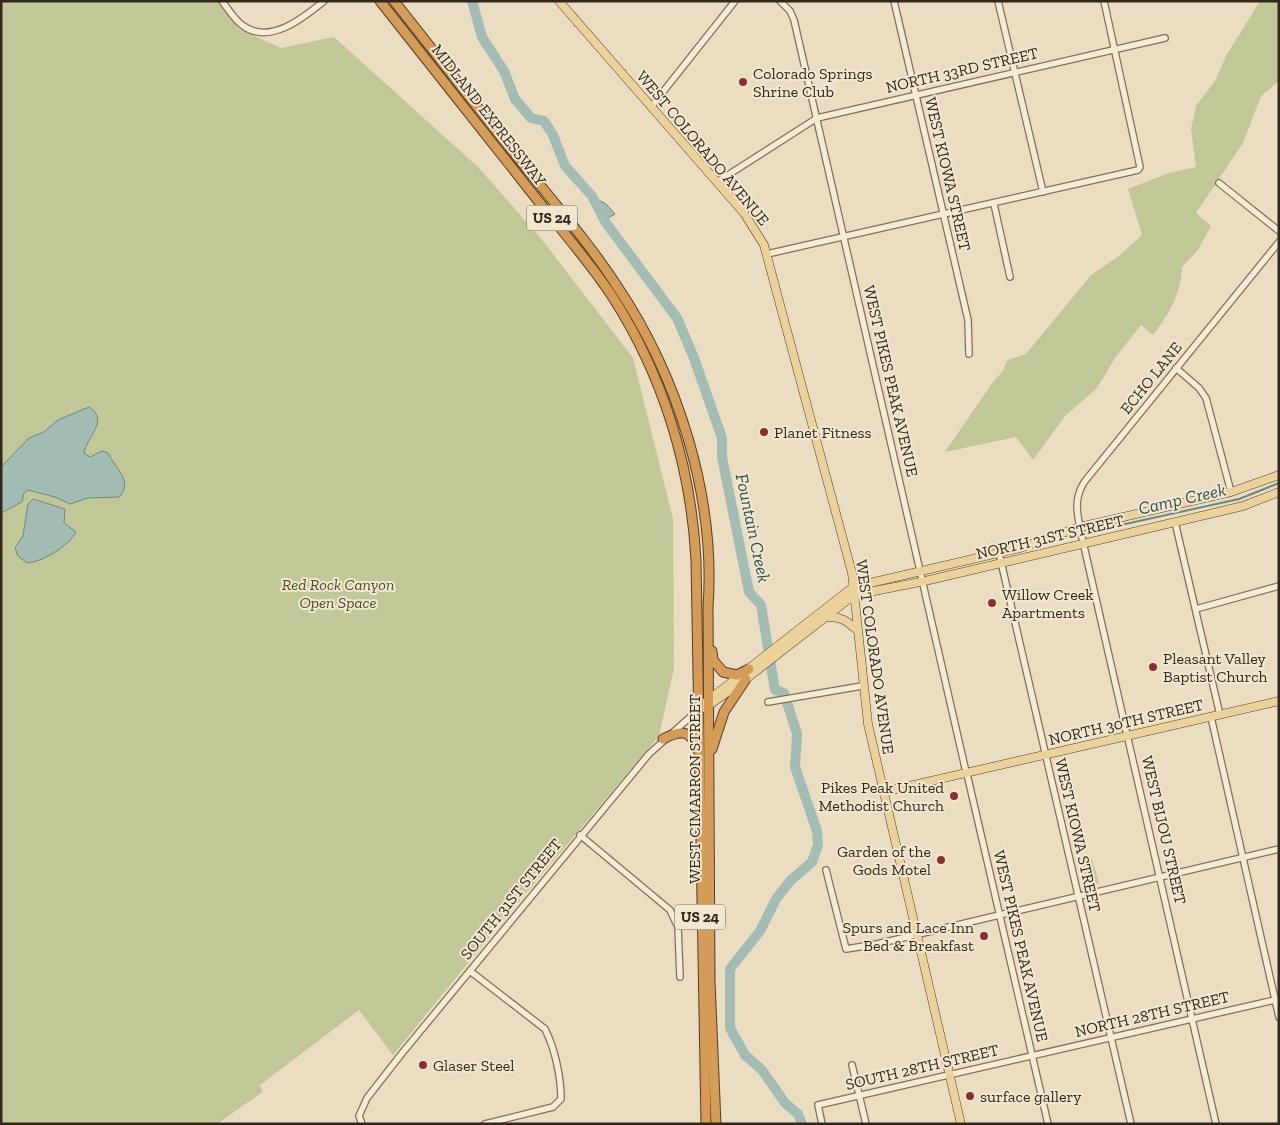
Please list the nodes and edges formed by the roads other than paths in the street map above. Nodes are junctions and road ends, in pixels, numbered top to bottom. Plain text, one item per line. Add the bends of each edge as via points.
1 (222, 1) edge
2 (324, 1) edge
3 (380, 1) edge
4 (394, 1) edge
5 (559, 1) edge
6 (735, 1) edge
7 (894, 1) edge
8 (998, 1) edge
9 (1104, 1) edge
10 (782, 2) edge
11 (1165, 38) dead end
12 (1114, 49) junction
13 (1014, 72) junction
14 (916, 95) junction
15 (651, 106) junction
16 (817, 118) junction
17 (718, 182) junction
18 (1219, 183) dead end
19 (1043, 192) junction
20 (994, 204) junction
21 (943, 216) junction
22 (1279, 231) edge
23 (844, 238) junction
24 (1279, 242) edge
25 (767, 254) junction
26 (1010, 277) dead end
27 (969, 354) dead end
28 (1176, 368) junction
29 (692, 456) joint
30 (682, 459) joint
31 (1279, 475) edge
32 (1231, 492) junction
33 (1279, 492) edge
34 (1175, 522) junction
35 (1080, 527) junction
36 (1083, 542) junction
37 (999, 553) junction
38 (1002, 562) junction
39 (920, 571) junction
40 (923, 581) junction
41 (1279, 586) edge
42 (854, 591) junction
43 (708, 607) junction
44 (1196, 609) junction
45 (826, 617) junction
46 (858, 631) junction
47 (779, 649) junction
48 (759, 665) junction
49 (749, 669) junction
50 (746, 679) junction
51 (862, 686) junction
52 (1279, 701) edge
53 (768, 702) dead end
54 (708, 704) junction
55 (698, 710) junction
56 (1220, 715) junction
57 (1211, 717) junction
58 (1128, 736) junction
59 (663, 739) junction
60 (1045, 755) junction
61 (698, 757) junction
62 (709, 769) junction
63 (964, 773) junction
64 (883, 792) junction
65 (580, 835) junction
66 (1279, 849) edge
67 (1243, 858) junction
68 (826, 870) dead end
69 (1160, 878) junction
70 (1077, 896) junction
71 (1000, 914) junction
72 (917, 934) junction
73 (470, 971) junction
74 (680, 977) dead end
75 (1277, 999) edge
76 (1279, 1017) edge
77 (1192, 1019) junction
78 (1111, 1037) junction
79 (1032, 1056) junction
80 (852, 1065) dead end
81 (949, 1075) junction
82 (860, 1095) junction
83 (362, 1124) edge
84 (485, 1124) edge
85 (706, 1124) edge
86 (716, 1124) edge
87 (822, 1124) edge
88 (866, 1124) edge
89 (960, 1124) edge
90 (1048, 1124) edge
91 (1131, 1124) edge
92 (1216, 1124) edge

1 - 2 street via 241,24 258,32 271,32 289,25
3 - 30 highway, MIDLAND EXPRESSWAY / US 24 via 612,297 655,376
4 - 29 highway, MIDLAND EXPRESSWAY / US 24 via 617,285 667,376
5 - 15 main road, WEST COLORADO AVENUE
6 - 15 street
7 - 14 street, WEST KIOWA STREET
8 - 13 street
9 - 12 street
10 - 16 street, WEST PIKES PEAK AVENUE via 794,20
11 - 12 street, NORTH 33RD STREET
12 - 13 street, NORTH 33RD STREET
12 - 19 street via 1140,167
13 - 14 street, NORTH 33RD STREET
13 - 19 street
14 - 16 street, NORTH 33RD STREET
14 - 21 street, WEST KIOWA STREET
15 - 17 main road, WEST COLORADO AVENUE
16 - 17 street, NORTH 33RD STREET
16 - 23 street, WEST PIKES PEAK AVENUE
17 - 25 main road, WEST COLORADO AVENUE via 751,221
18 - 22 street
19 - 20 street
20 - 21 street
20 - 26 street
21 - 23 street
21 - 27 street, WEST KIOWA STREET via 968,320
23 - 25 street
23 - 39 street, WEST PIKES PEAK AVENUE
24 - 28 street, ECHO LANE
25 - 42 main road, WEST COLORADO AVENUE via 852,573
28 - 32 street via 1206,398
28 - 35 street, ECHO LANE via 1080,488 1076,509
29 - 43 highway, WEST CIMARRON STREET / US 24 via 705,530 710,583
30 - 55 highway, WEST CIMARRON STREET / US 24 via 695,540
31 - 32 main road, NORTH 31ST STREET
32 - 35 main road, NORTH 31ST STREET
33 - 34 main road, NORTH 31ST STREET via 1248,504
34 - 36 main road, NORTH 31ST STREET
34 - 44 street
35 - 36 street, ECHO LANE
35 - 37 main road, NORTH 31ST STREET
36 - 38 main road, NORTH 31ST STREET
36 - 58 street, WEST BIJOU STREET
37 - 38 street, WEST KIOWA STREET
37 - 39 main road, NORTH 31ST STREET
38 - 40 main road, NORTH 31ST STREET
38 - 60 street, WEST KIOWA STREET
39 - 40 street, WEST PIKES PEAK AVENUE
39 - 42 main road, SOUTH 31ST STREET
40 - 42 main road, NORTH 31ST STREET
40 - 63 street, WEST PIKES PEAK AVENUE
41 - 44 street
42 - 45 main road, SOUTH 31ST STREET
42 - 46 main road, WEST COLORADO AVENUE
42 - 47 main road, SOUTH 31ST STREET
43 - 49 highway via 713,660 726,673 737,674
43 - 54 highway, WEST CIMARRON STREET / US 24
44 - 56 street
45 - 46 main road via 838,616
45 - 47 main road, SOUTH 31ST STREET
46 - 51 main road, WEST COLORADO AVENUE
47 - 48 main road, SOUTH 31ST STREET
48 - 49 main road, SOUTH 31ST STREET
48 - 50 main road, SOUTH 31ST STREET
49 - 54 main road, SOUTH 31ST STREET
50 - 54 main road, SOUTH 31ST STREET
50 - 62 highway via 722,718
51 - 53 street
51 - 64 main road, WEST COLORADO AVENUE
52 - 56 main road, NORTH 30TH STREET
54 - 55 main road, SOUTH 31ST STREET
54 - 62 highway, WEST CIMARRON STREET / US 24
55 - 59 street, SOUTH 31ST STREET
55 - 61 highway, WEST CIMARRON STREET / US 24
56 - 57 main road, NORTH 30TH STREET
57 - 58 main road, NORTH 30TH STREET
57 - 67 street
58 - 60 main road, NORTH 30TH STREET
58 - 69 street, WEST BIJOU STREET
59 - 61 highway via 675,732 684,732 693,740
59 - 65 street, SOUTH 31ST STREET
60 - 63 main road, NORTH 30TH STREET
60 - 70 street, WEST KIOWA STREET
61 - 85 highway, WEST CIMARRON STREET / US 24
62 - 86 highway, WEST CIMARRON STREET / US 24 via 710,981
63 - 64 main road, NORTH 30TH STREET
63 - 71 street, WEST PIKES PEAK AVENUE
64 - 72 main road, WEST COLORADO AVENUE
65 - 73 street, SOUTH 31ST STREET
65 - 74 street via 670,910 678,927
66 - 67 street
67 - 69 street
67 - 75 street
68 - 72 street via 846,949
69 - 70 street
69 - 77 street, WEST BIJOU STREET
70 - 71 street
70 - 78 street, WEST KIOWA STREET
71 - 72 street
71 - 79 street, WEST PIKES PEAK AVENUE
72 - 81 main road, WEST COLORADO AVENUE
73 - 83 street, SOUTH 31ST STREET via 367,1098 359,1116
73 - 84 street via 545,1029 561,1086 561,1099 553,1107
75 - 76 street
75 - 77 street, NORTH 28TH STREET
77 - 78 street, NORTH 28TH STREET
77 - 92 street, WEST BIJOU STREET
78 - 79 street, NORTH 28TH STREET
78 - 91 street, WEST KIOWA STREET
79 - 81 street, SOUTH 28TH STREET
79 - 90 street, WEST PIKES PEAK AVENUE
80 - 82 street
81 - 82 street, SOUTH 28TH STREET
81 - 89 main road, WEST COLORADO AVENUE
82 - 87 street, SOUTH 28TH STREET via 818,1105
82 - 88 street

